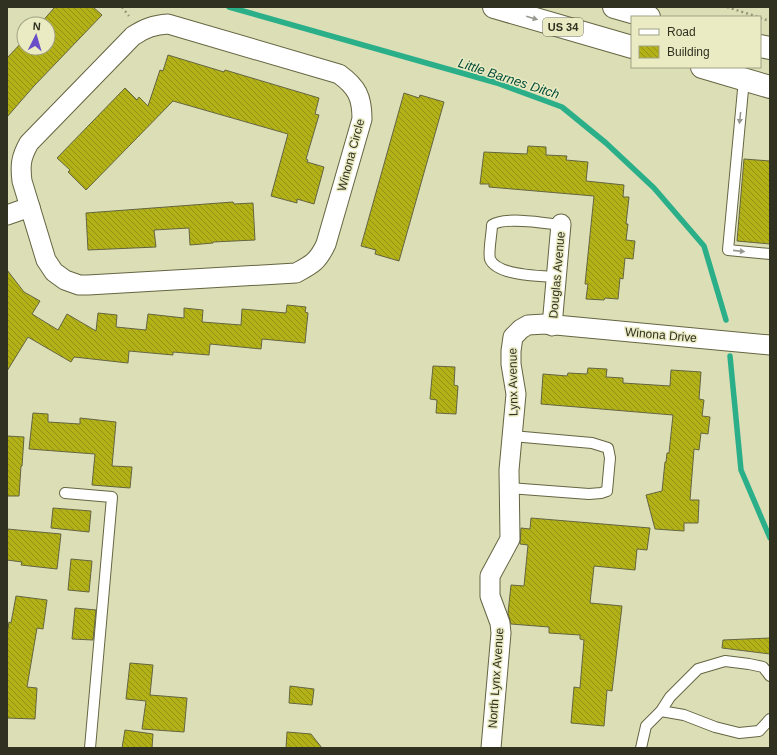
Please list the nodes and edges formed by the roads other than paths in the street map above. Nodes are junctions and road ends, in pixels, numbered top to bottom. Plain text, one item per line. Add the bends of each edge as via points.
1 (494, 7) edge
2 (614, 7) edge
3 (646, 16) edge
4 (631, 47) edge
5 (706, 68) edge
6 (744, 79) junction
7 (770, 87) edge
8 (30, 207) junction
9 (7, 215) edge
10 (561, 224) joint
11 (770, 254) edge
12 (557, 278) junction
13 (552, 326) junction
14 (770, 345) edge
15 (512, 436) junction
16 (509, 479) junction
17 (65, 492) dead end
18 (770, 676) edge
19 (661, 711) junction
20 (770, 719) edge
21 (90, 748) edge
22 (491, 748) edge
23 (641, 748) edge

1 -> 4 highway, US 34
2 - 3 highway
5 - 6 highway
6 - 7 highway
6 -> 11 lane via 728,250
8 - 8 street, Winona Circle via 46,260 54,272 65,280 79,285 296,273 311,265 320,256 326,244 362,119 359,95 350,82 339,74 168,24 153,25 134,36 29,143 20,168
8 - 9 street
10 - 12 street, Douglas Avenue
10 - 12 lane via 507,221 492,225 490,258 493,265 507,272
12 - 13 street, Douglas Avenue
13 - 14 street, Winona Drive
13 - 15 street, Lynx Avenue via 528,325 513,337 511,364 516,394
15 - 16 street, Lynx Avenue
15 - 16 lane via 592,442 608,448 608,490 589,494
16 - 22 street, North Lynx Avenue via 510,539 490,576 490,596 500,623 501,634
17 - 21 lane via 112,497
18 - 19 lane via 763,667 724,661 698,669 670,697
19 - 20 lane via 684,715 739,733 759,731
19 - 23 lane via 646,726

